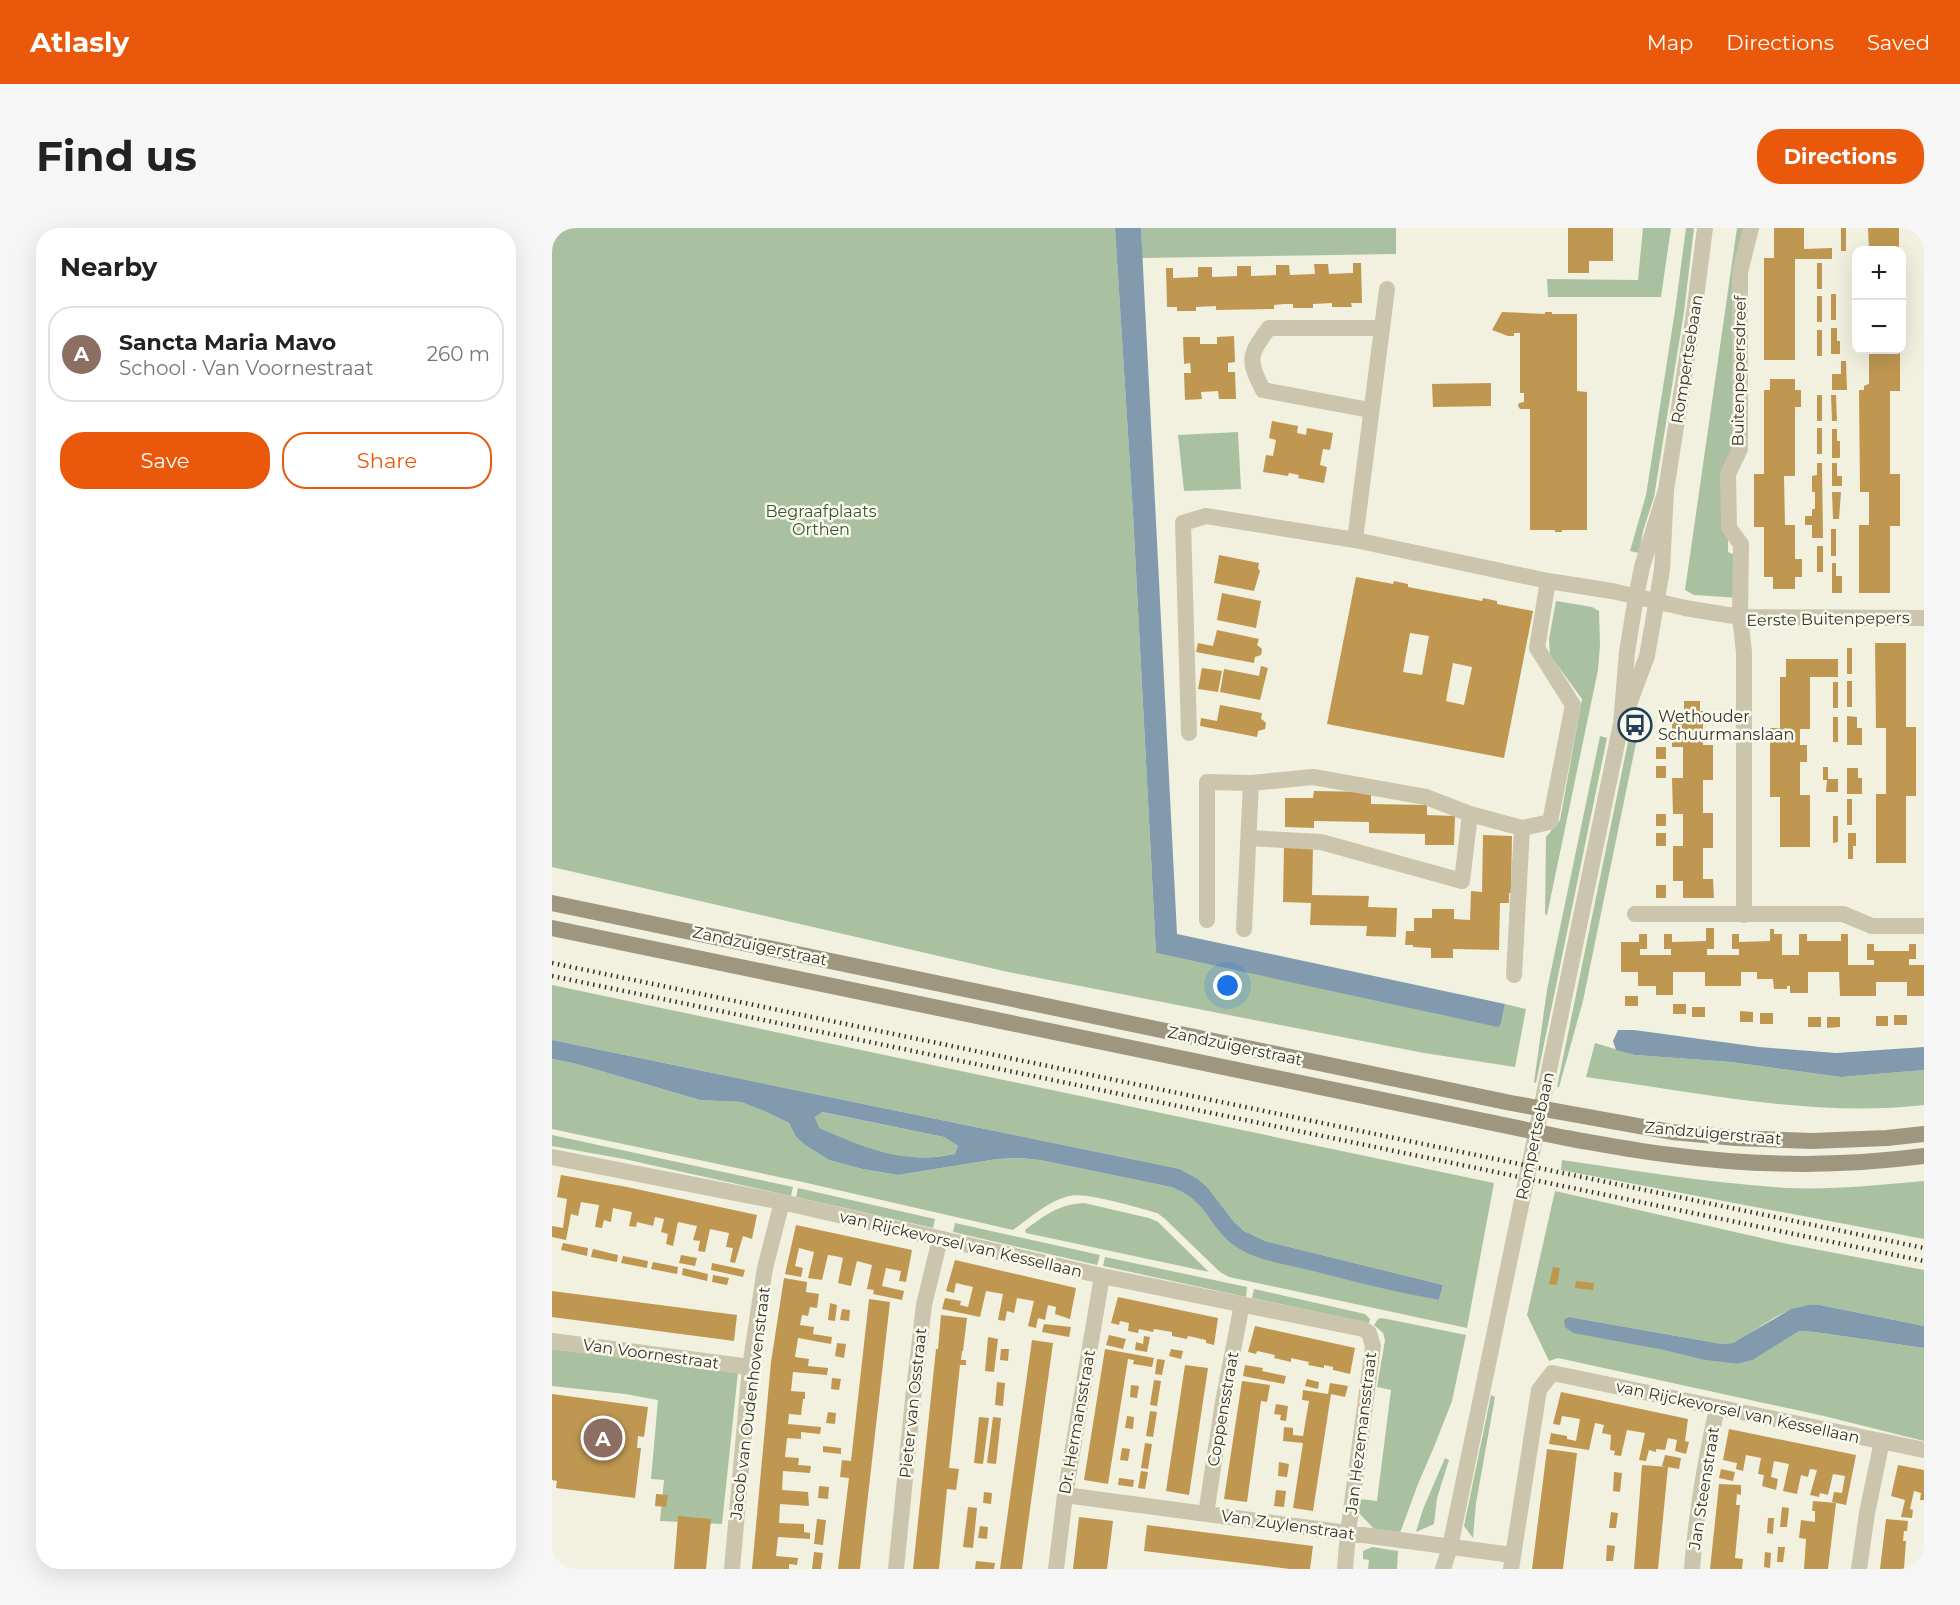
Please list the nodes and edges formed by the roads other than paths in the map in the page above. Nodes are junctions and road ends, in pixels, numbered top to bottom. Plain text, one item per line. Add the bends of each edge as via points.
1 (1705, 228) edge
2 (1751, 228) edge
3 (1386, 289) dead end
4 (1382, 328) junction
5 (1370, 410) junction
6 (1355, 540) junction
7 (1548, 581) junction
8 (1646, 599) junction
9 (1740, 617) junction
10 (1924, 618) edge
11 (1189, 733) dead end
12 (1251, 783) junction
13 (1470, 814) junction
14 (1522, 828) junction
15 (1249, 838) junction
16 (552, 903) edge
17 (1635, 914) dead end
18 (1744, 915) junction
19 (1207, 920) dead end
20 (1924, 926) edge
21 (552, 928) edge
22 (1244, 929) dead end
23 (1514, 975) dead end
24 (1924, 1134) edge
25 (1924, 1156) edge
26 (552, 1157) edge
27 (782, 1202) junction
28 (940, 1239) junction
29 (1102, 1276) junction
30 (1242, 1304) junction
31 (1369, 1333) joint
32 (552, 1341) edge
33 (750, 1367) junction
34 (1717, 1408) junction
35 (1882, 1441) junction
36 (1924, 1450) edge
37 (1065, 1495) junction
38 (1206, 1514) junction
39 (1348, 1533) junction
40 (1450, 1547) junction
41 (1511, 1562) edge
42 (732, 1569) edge
43 (896, 1569) edge
44 (1056, 1569) edge
45 (1345, 1569) edge
46 (1443, 1569) edge
47 (1451, 1569) edge
48 (1692, 1569) edge
49 (1860, 1569) edge

1 - 8 street, Rompertsebaan via 1666,490 1662,570
2 - 9 street, Buitenpepersdreef via 1740,272 1740,449 1728,474 1729,528 1740,544
3 - 4 street
4 - 5 street
4 - 5 street via 1269,328 1252,351 1252,370 1263,390
5 - 6 street
6 - 7 street
6 - 11 street via 1206,516 1183,523
7 - 8 street
7 - 14 street via 1537,648 1573,705 1550,822
8 - 9 street
8 - 40 street, Rompertsebaan via 1647,656 1621,724
9 - 10 street, Eerste Buitenpepers
9 - 18 street, Eerste Buitenpepers via 1744,652
12 - 13 street via 1313,777 1426,797
12 - 15 street
12 - 19 street via 1207,782
13 - 14 street
13 - 15 street via 1462,881 1321,842
14 - 23 street
15 - 22 street
16 - 24 main road, Zandzuigerstraat via 1571,1115 1736,1138 1812,1141
17 - 18 street
18 - 20 street via 1843,914 1872,926
21 - 25 main road, Zandzuigerstraat via 1566,1138 1735,1161 1814,1164
26 - 27 street, van Rijckevorsel van Kessellaan
27 - 28 street, van Rijckevorsel van Kessellaan
27 - 33 street, Jacob van Oudenhovenstraat via 765,1268
28 - 29 street, van Rijckevorsel van Kessellaan
28 - 43 street, Pieter van Osstraat via 924,1305
29 - 30 street, van Rijckevorsel van Kessellaan
29 - 37 street, Dr. Hermansstraat
30 - 31 street, van Rijckevorsel van Kessellaan
30 - 38 street, Coppensstraat
31 - 39 street, Jan Hezemansstraat via 1373,1346
32 - 33 street, Van Voornestraat
33 - 42 street, Jacob van Oudenhovenstraat
34 - 35 street, van Rijckevorsel van Kessellaan
34 - 41 street, van Rijckevorsel van Kessellaan via 1552,1373 1539,1390
34 - 48 street, Jan Steenstraat via 1703,1473
35 - 36 street, van Rijckevorsel van Kessellaan
35 - 49 street
37 - 38 street, Van Zuylenstraat
37 - 44 street, Dr. Hermansstraat
38 - 39 street, Van Zuylenstraat
39 - 40 street, Van Zuylenstraat
39 - 45 street, Jan Hezemansstraat
40 - 41 street, Van Zuylenstraat
40 - 46 street, Rompertsebaan
40 - 47 street, Rompertsebaan

